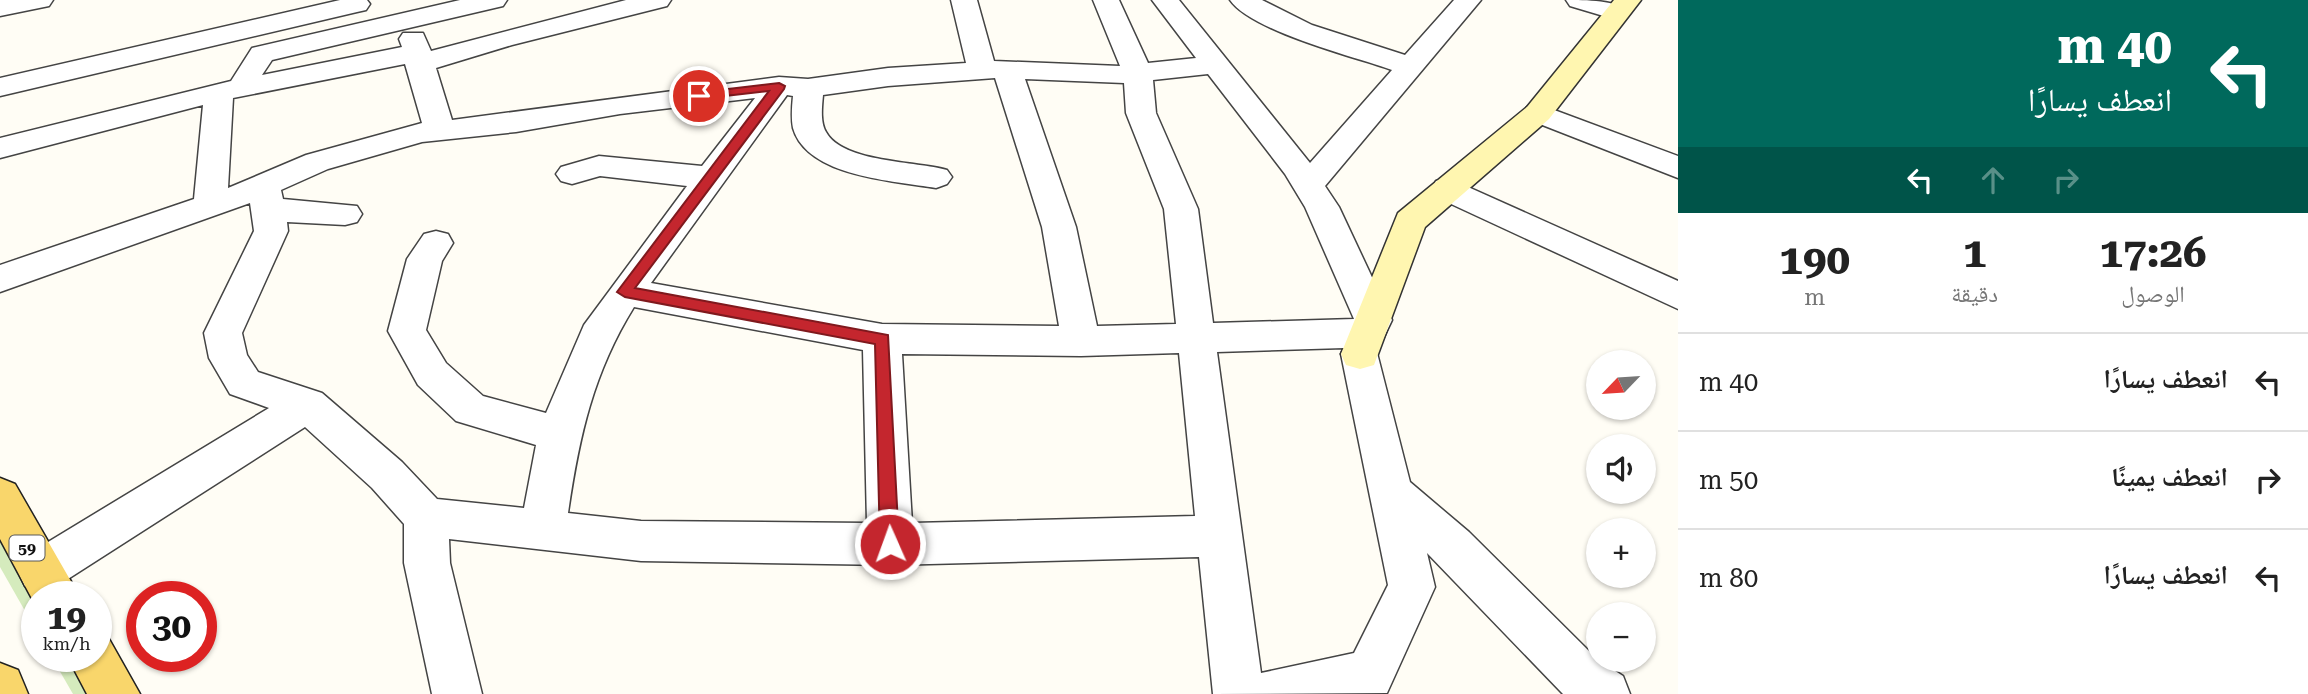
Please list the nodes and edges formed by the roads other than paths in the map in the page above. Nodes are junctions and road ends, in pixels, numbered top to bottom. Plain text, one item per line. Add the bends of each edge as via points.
1 (40, 0) edge
2 (494, 0) edge
3 (658, 0) edge
4 (964, 0) edge
5 (1106, 0) edge
6 (1166, 0) edge
7 (1243, 0) edge
8 (1468, 0) edge
9 (1579, 0) edge
10 (1623, 6) edge
11 (0, 8) edge
12 (360, 10) edge
13 (409, 20) junction
14 (418, 58) junction
15 (1217, 65) junction
16 (1410, 66) junction
17 (995, 71) junction
18 (1138, 73) junction
19 (0, 87) edge
20 (794, 87) junction
21 (231, 90) junction
22 (1538, 113) junction
23 (440, 131) junction
24 (0, 148) edge
25 (1678, 168) edge
26 (572, 174) dead end
27 (936, 177) dead end
28 (712, 178) junction
29 (1308, 185) junction
30 (1448, 189) junction
31 (266, 198) junction
32 (210, 204) junction
33 (345, 214) dead end
34 (436, 243) dead end
35 (0, 279) edge
36 (625, 292) junction
37 (1678, 296) edge
38 (1367, 336) junction
39 (882, 339) junction
40 (1197, 339) junction
41 (1081, 341) junction
42 (308, 405) junction
43 (559, 434) junction
44 (1390, 491) junction
45 (0, 498) edge
46 (426, 517) junction
47 (544, 530) junction
48 (1218, 536) junction
49 (890, 544) junction
50 (46, 581) edge
51 (52, 581) edge
52 (102, 672) edge
53 (1379, 684) edge
54 (0, 688) edge
55 (3, 694) edge
56 (115, 694) edge
57 (457, 694) edge
58 (1238, 694) edge
59 (1271, 694) edge
60 (1605, 694) edge

1 - 11 street
2 - 13 street
3 - 14 street
4 - 17 street
5 - 18 street
6 - 15 street
7 - 16 street via 1294,27
8 - 16 street
9 - 10 street
10 - 22 street
12 - 13 street
12 - 19 street
12 - 21 street via 261,54
13 - 14 street
14 - 21 street
14 - 23 street
15 - 18 street
15 - 29 street
16 - 29 street
17 - 18 street
17 - 20 street
17 - 41 street via 1059,227
18 - 40 street via 1141,113 1181,209
20 - 23 street
20 - 27 street via 819,147 843,159
20 - 28 street
21 - 24 street
21 - 32 street
22 - 25 street
22 - 30 street
23 - 31 street via 317,162
26 - 28 street via 599,166
28 - 36 street
29 - 38 street via 1322,207
30 - 37 street
30 - 38 street via 1410,221
31 - 32 street
31 - 33 street
31 - 42 street via 271,231 223,332 228,358 244,383
32 - 35 street
34 - 43 street via 425,259 407,331 432,374 470,408
36 - 39 street
36 - 43 street via 597,335
38 - 40 street
38 - 44 street
39 - 41 street
39 - 49 street
40 - 41 street
40 - 48 street
42 - 46 street via 387,475
42 - 51 street
43 - 47 street
44 - 53 street via 1412,586
44 - 60 street via 1453,547 1578,674
45 - 50 main road, 59
46 - 47 street
46 - 57 street via 427,563
47 - 49 street via 640,541
48 - 49 street
48 - 58 street
52 - 56 main road
53 - 59 street
54 - 55 main road

